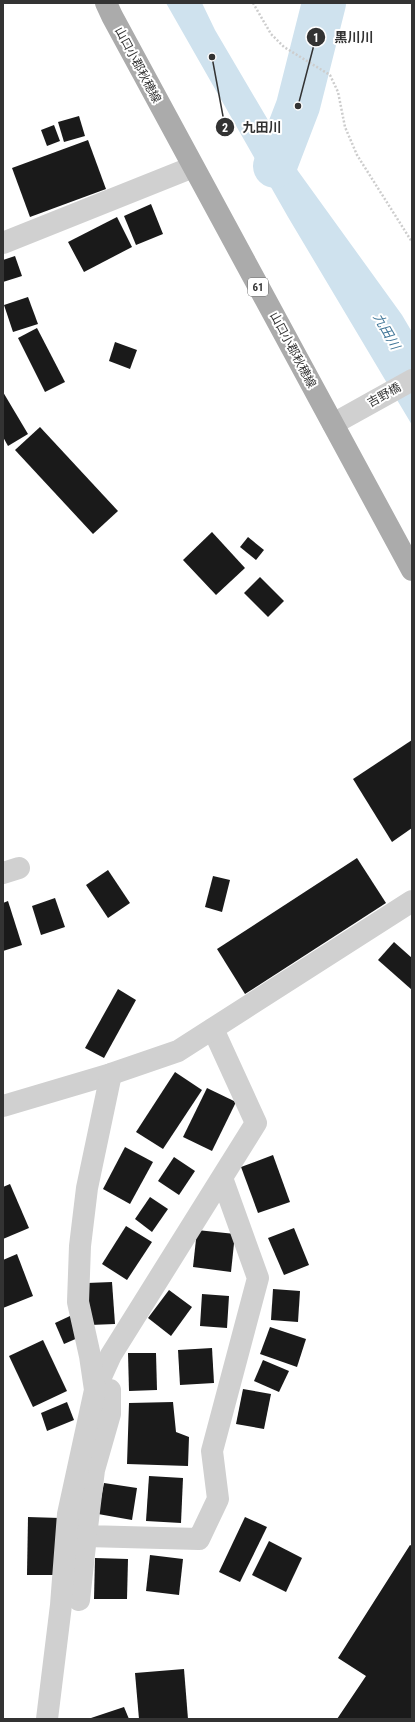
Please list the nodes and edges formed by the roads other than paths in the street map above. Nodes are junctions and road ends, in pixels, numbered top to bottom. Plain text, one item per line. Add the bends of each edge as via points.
1 (106, 3) edge
2 (193, 167) junction
3 (3, 243) edge
4 (412, 380) edge
5 (333, 424) junction
6 (412, 570) edge
7 (412, 901) edge
8 (213, 1029) junction
9 (111, 1074) junction
10 (3, 1106) edge
11 (222, 1178) junction
12 (95, 1390) junction
13 (86, 1536) junction
14 (79, 1600) dead end
15 (47, 1719) edge

1 - 2 main road, 山口小郡秋穂線 / 61
2 - 3 street
2 - 5 main road, 山口小郡秋穂線 / 61
4 - 5 street, 吉野橋
5 - 6 main road, 山口小郡秋穂線 / 61
7 - 8 street
8 - 9 street via 178,1051
8 - 11 street via 256,1123
9 - 10 street
9 - 12 street via 87,1188 80,1246 78,1302
11 - 12 street via 111,1355
11 - 13 street via 258,1278 212,1451 218,1499 198,1538
12 - 13 street via 110,1390 110,1414 94,1470
12 - 15 street via 68,1514 61,1605
13 - 14 street

